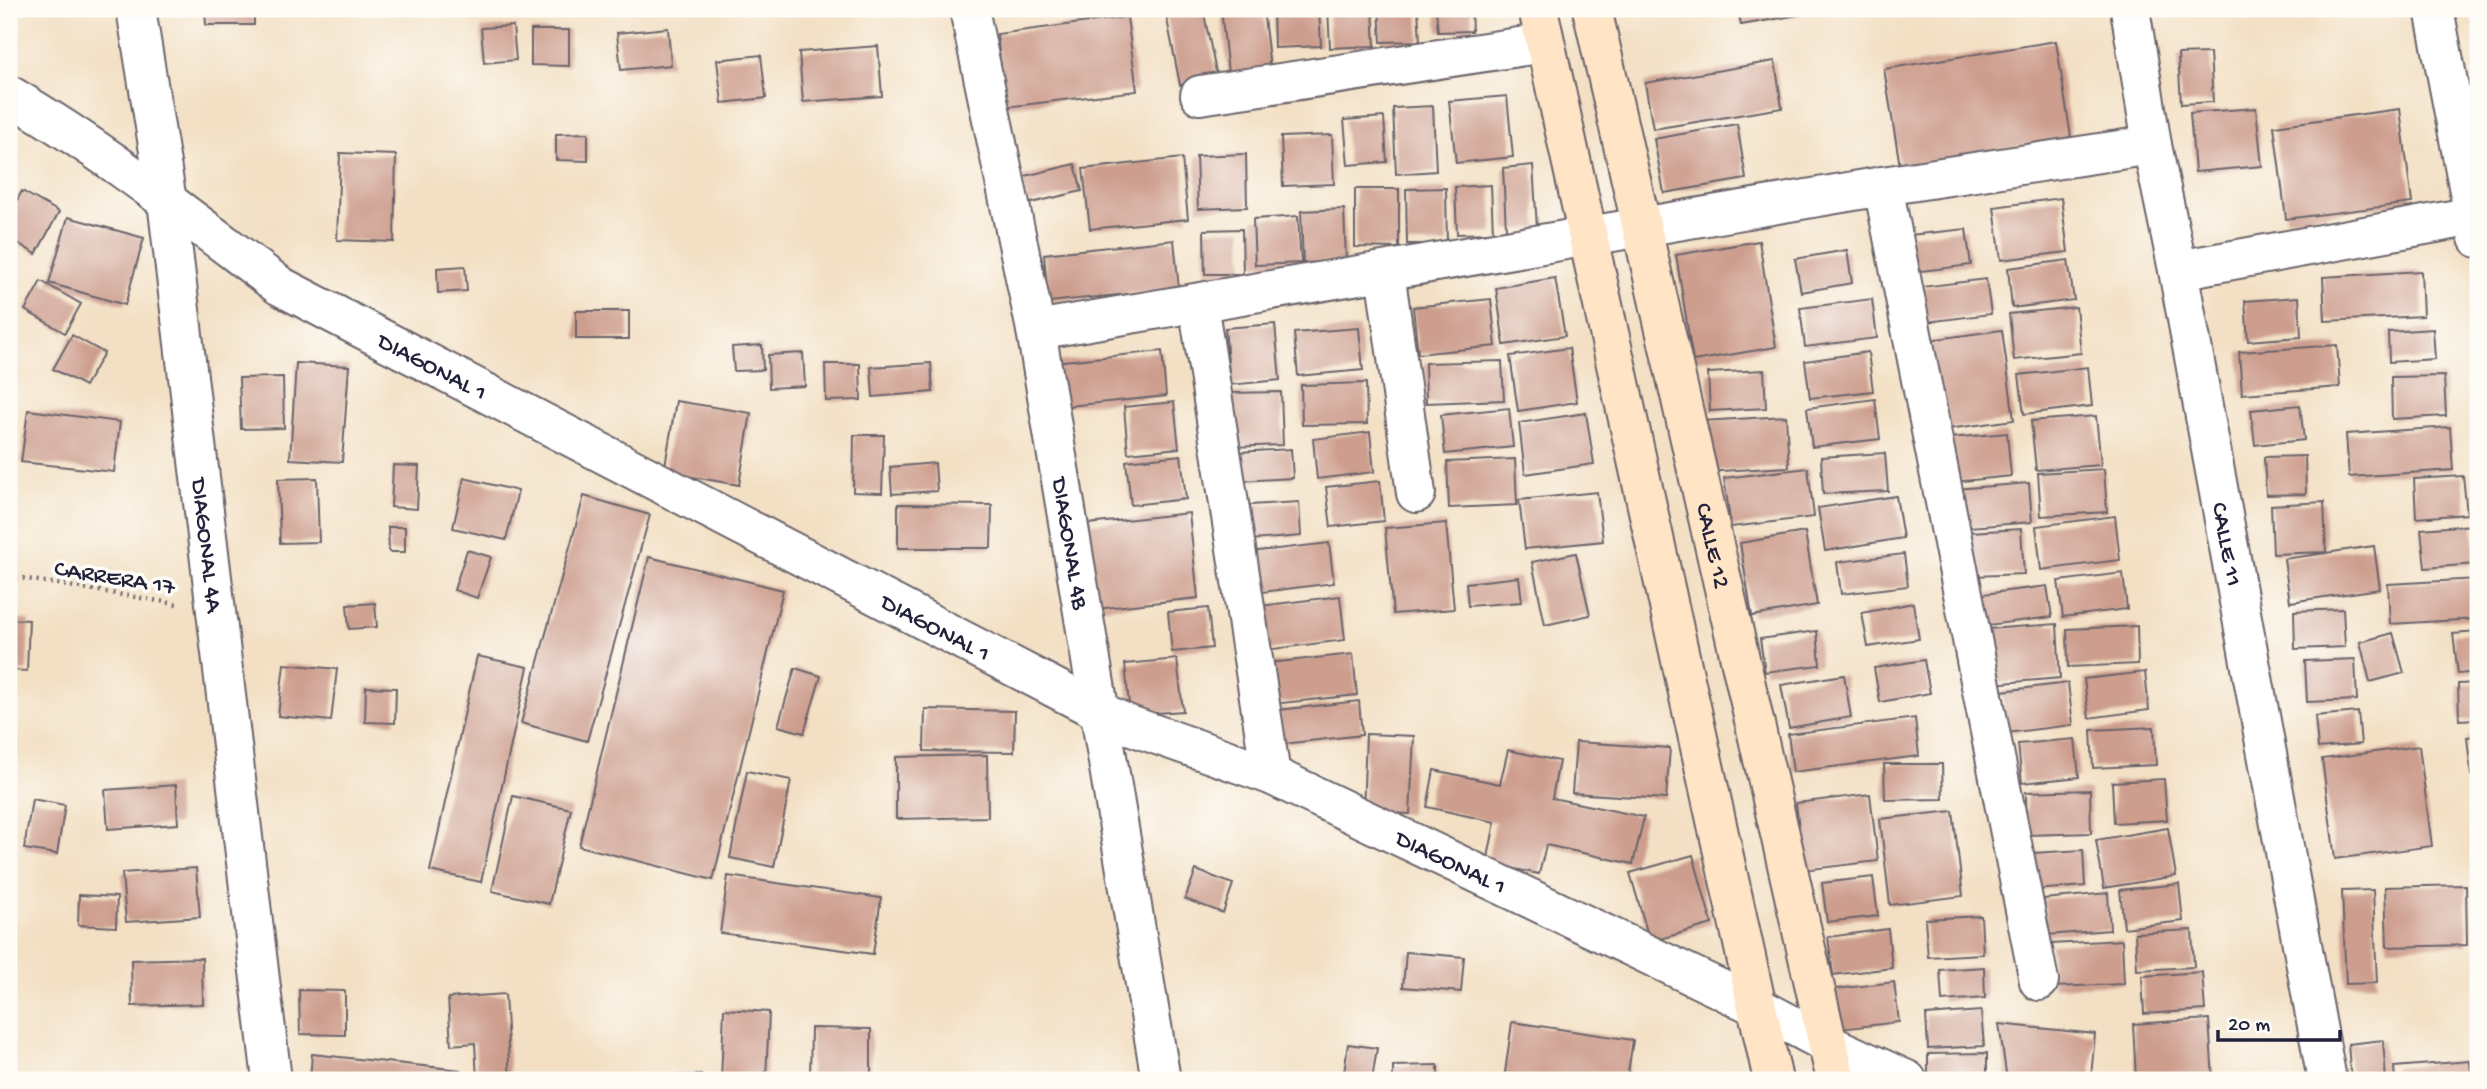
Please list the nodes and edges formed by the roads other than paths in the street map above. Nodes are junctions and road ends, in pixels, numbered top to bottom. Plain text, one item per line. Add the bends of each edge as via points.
1 (136, 9) edge
2 (969, 9) edge
3 (1592, 9) edge
4 (2130, 9) edge
5 (2434, 9) edge
6 (1541, 26) edge
7 (9, 95) edge
8 (1200, 95) dead end
9 (2152, 145) junction
10 (1883, 186) junction
11 (167, 201) junction
12 (2476, 227) edge
13 (1641, 229) junction
14 (1588, 238) junction
15 (2178, 270) junction
16 (1385, 272) junction
17 (1198, 303) junction
18 (1036, 330) junction
19 (1416, 493) dead end
20 (1101, 712) junction
21 (1270, 775) junction
22 (2039, 981) dead end
23 (1756, 1006) junction
24 (1832, 1062) edge
25 (272, 1080) edge
26 (1161, 1080) edge
27 (1773, 1080) edge
28 (1907, 1080) edge
29 (2326, 1080) edge

1 - 11 street, DIAGONAL 4A
2 - 18 street, DIAGONAL 4B
3 - 13 street, CALLE 12
4 - 9 street, CALLE 11
5 - 12 street
6 - 8 street
6 - 14 street
7 - 11 street, DIAGONAL 1
9 - 10 street
9 - 15 street, CALLE 11
10 - 13 street
10 - 22 street
11 - 20 street, DIAGONAL 1 via 280,286
11 - 25 street, DIAGONAL 4A
12 - 15 street
13 - 14 street
13 - 24 street, CALLE 12
14 - 16 street
14 - 23 street
15 - 29 street, CALLE 11
16 - 17 street
16 - 19 street
17 - 18 street
17 - 21 street
18 - 20 street, DIAGONAL 4B
20 - 21 street, DIAGONAL 1
20 - 26 street, DIAGONAL 4B
21 - 23 street, DIAGONAL 1
23 - 24 street, DIAGONAL 1
23 - 27 street
24 - 28 street, DIAGONAL 1

